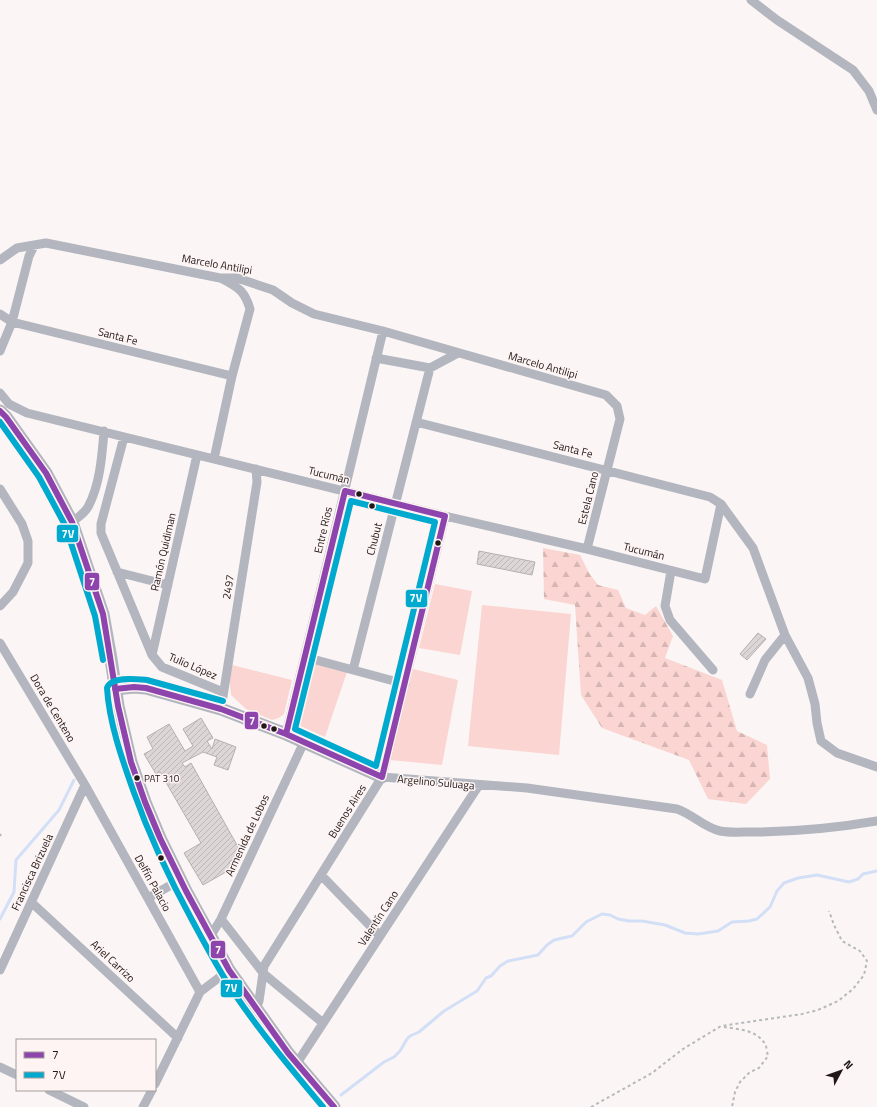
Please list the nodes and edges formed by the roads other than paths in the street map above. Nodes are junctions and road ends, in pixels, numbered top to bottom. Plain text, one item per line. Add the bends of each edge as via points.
1 (751, 0) edge
2 (877, 110) edge
3 (34, 246) junction
4 (0, 260) edge
5 (220, 278) junction
6 (0, 314) edge
7 (12, 322) junction
8 (383, 331) junction
9 (0, 351) edge
10 (458, 353) junction
11 (376, 358) junction
12 (430, 368) junction
13 (232, 376) junction
14 (0, 393) edge
15 (617, 406) joint
16 (0, 411) edge
17 (416, 422) junction
18 (104, 431) junction
19 (124, 437) junction
20 (197, 455) junction
21 (214, 459) junction
22 (256, 469) junction
23 (607, 470) junction
24 (0, 489) edge
25 (345, 491) junction
26 (396, 504) junction
27 (721, 504) junction
28 (445, 516) junction
29 (72, 522) junction
30 (587, 549) junction
31 (671, 570) junction
32 (117, 572) junction
33 (168, 585) junction
34 (0, 606) edge
35 (785, 635) junction
36 (0, 643) edge
37 (152, 655) junction
38 (305, 658) junction
39 (353, 670) junction
40 (713, 670) dead end
41 (405, 684) junction
42 (115, 689) junction
43 (223, 692) junction
44 (750, 694) dead end
45 (221, 709) junction
46 (286, 734) junction
47 (304, 742) junction
48 (877, 767) edge
49 (382, 777) junction
50 (85, 785) junction
51 (479, 785) junction
52 (877, 822) edge
53 (322, 875) junction
54 (180, 880) junction
55 (148, 898) junction
56 (31, 902) junction
57 (221, 919) junction
58 (380, 936) junction
59 (210, 937) junction
60 (0, 970) edge
61 (229, 970) junction
62 (264, 974) junction
63 (200, 992) junction
64 (256, 1009) junction
65 (323, 1023) junction
66 (178, 1038) junction
67 (297, 1063) junction
68 (0, 1067) edge
69 (16, 1075) edge
70 (156, 1082) edge
71 (51, 1091) edge
72 (152, 1091) edge
73 (84, 1107) edge
74 (144, 1107) edge
75 (334, 1107) edge

1 - 2 street via 853,70 869,91
3 - 4 street, Marcelo Antilipi via 17,248
3 - 5 street, Marcelo Antilipi via 46,243
3 - 7 street via 29,256
5 - 8 street, Marcelo Antilipi via 237,278 252,282 273,290 314,314
5 - 13 street via 239,288 250,309
6 - 7 street, Santa Fe
7 - 9 street
7 - 13 street, Santa Fe
8 - 10 street, Marcelo Antilipi
8 - 11 street, Entre Ríos
10 - 12 street
10 - 15 street, Marcelo Antilipi via 606,395
11 - 12 street
11 - 25 street, Entre Ríos
12 - 17 street, Chubut
13 - 21 street
14 - 18 street, Tucumán via 9,404 27,413
15 - 23 street, Estela Cano via 620,419
16 - 29 main road via 46,473
17 - 23 street, Santa Fe
17 - 26 street, Chubut
18 - 19 street, Tucumán
18 - 29 street via 102,463 93,496 87,508
19 - 20 street, Tucumán
19 - 32 street, Tulio López via 101,524 101,533
20 - 21 street, Tucumán
20 - 33 street, Ramón Quidiman
21 - 22 street, Tucumán
22 - 25 street, Tucumán
22 - 43 street, 2497 via 257,482
23 - 27 street, Santa Fe via 710,497
23 - 30 street, Estela Cano
24 - 34 street via 22,524 28,541 28,563 14,592
25 - 26 street, Tucumán
25 - 38 street, Entre Ríos
26 - 28 street, Tucumán
26 - 39 street, Chubut
27 - 31 street, Tucumán via 705,578
27 - 35 street via 752,548
28 - 30 street, Tucumán
28 - 41 street, Buenos Aires
29 - 42 main road via 102,614
30 - 31 street, Tucumán
31 - 40 street via 665,606 670,620
32 - 33 street
32 - 37 street, Tulio López
33 - 37 street, Ramón Quidiman
35 - 44 street via 765,660
35 - 48 street via 808,678 821,741 837,753
36 - 50 street, Dora de Centeno
37 - 43 street, Tulio López via 162,667
38 - 39 street
38 - 46 street, Entre Ríos
39 - 41 street
41 - 49 street, Buenos Aires
42 - 45 main road, Argelino Suluaga via 146,688
42 - 54 main road via 131,762 145,802
43 - 45 street, 2497
45 - 46 main road, Argelino Suluaga
46 - 47 main road, Argelino Suluaga
47 - 49 main road, Argelino Suluaga
47 - 57 street, Armenida de Lobos
49 - 51 street, Argelino Suluaga
49 - 53 street, Buenos Aires
50 - 55 street, Delfín Palacio
50 - 56 street, Francisca Brizuela
51 - 52 street, Argelino Suluaga via 528,788 677,809 713,829 722,831 768,832 846,827
51 - 58 street, Valentín Cano
53 - 58 street
53 - 62 street, Buenos Aires via 264,966
54 - 55 street
54 - 59 main road
55 - 63 street, Delfín Palacio
56 - 60 street, Francisca Brizuela
56 - 66 street, Ariel Carrizo
57 - 59 street, Armenida de Lobos
57 - 62 street
58 - 65 street, Valentín Cano
59 - 61 main road
61 - 63 street
61 - 64 main road
62 - 64 street, Buenos Aires
62 - 65 street
63 - 66 street
64 - 67 main road
65 - 67 street, Valentín Cano
66 - 70 street
67 - 75 main road
68 - 69 street
71 - 73 street
72 - 74 street

